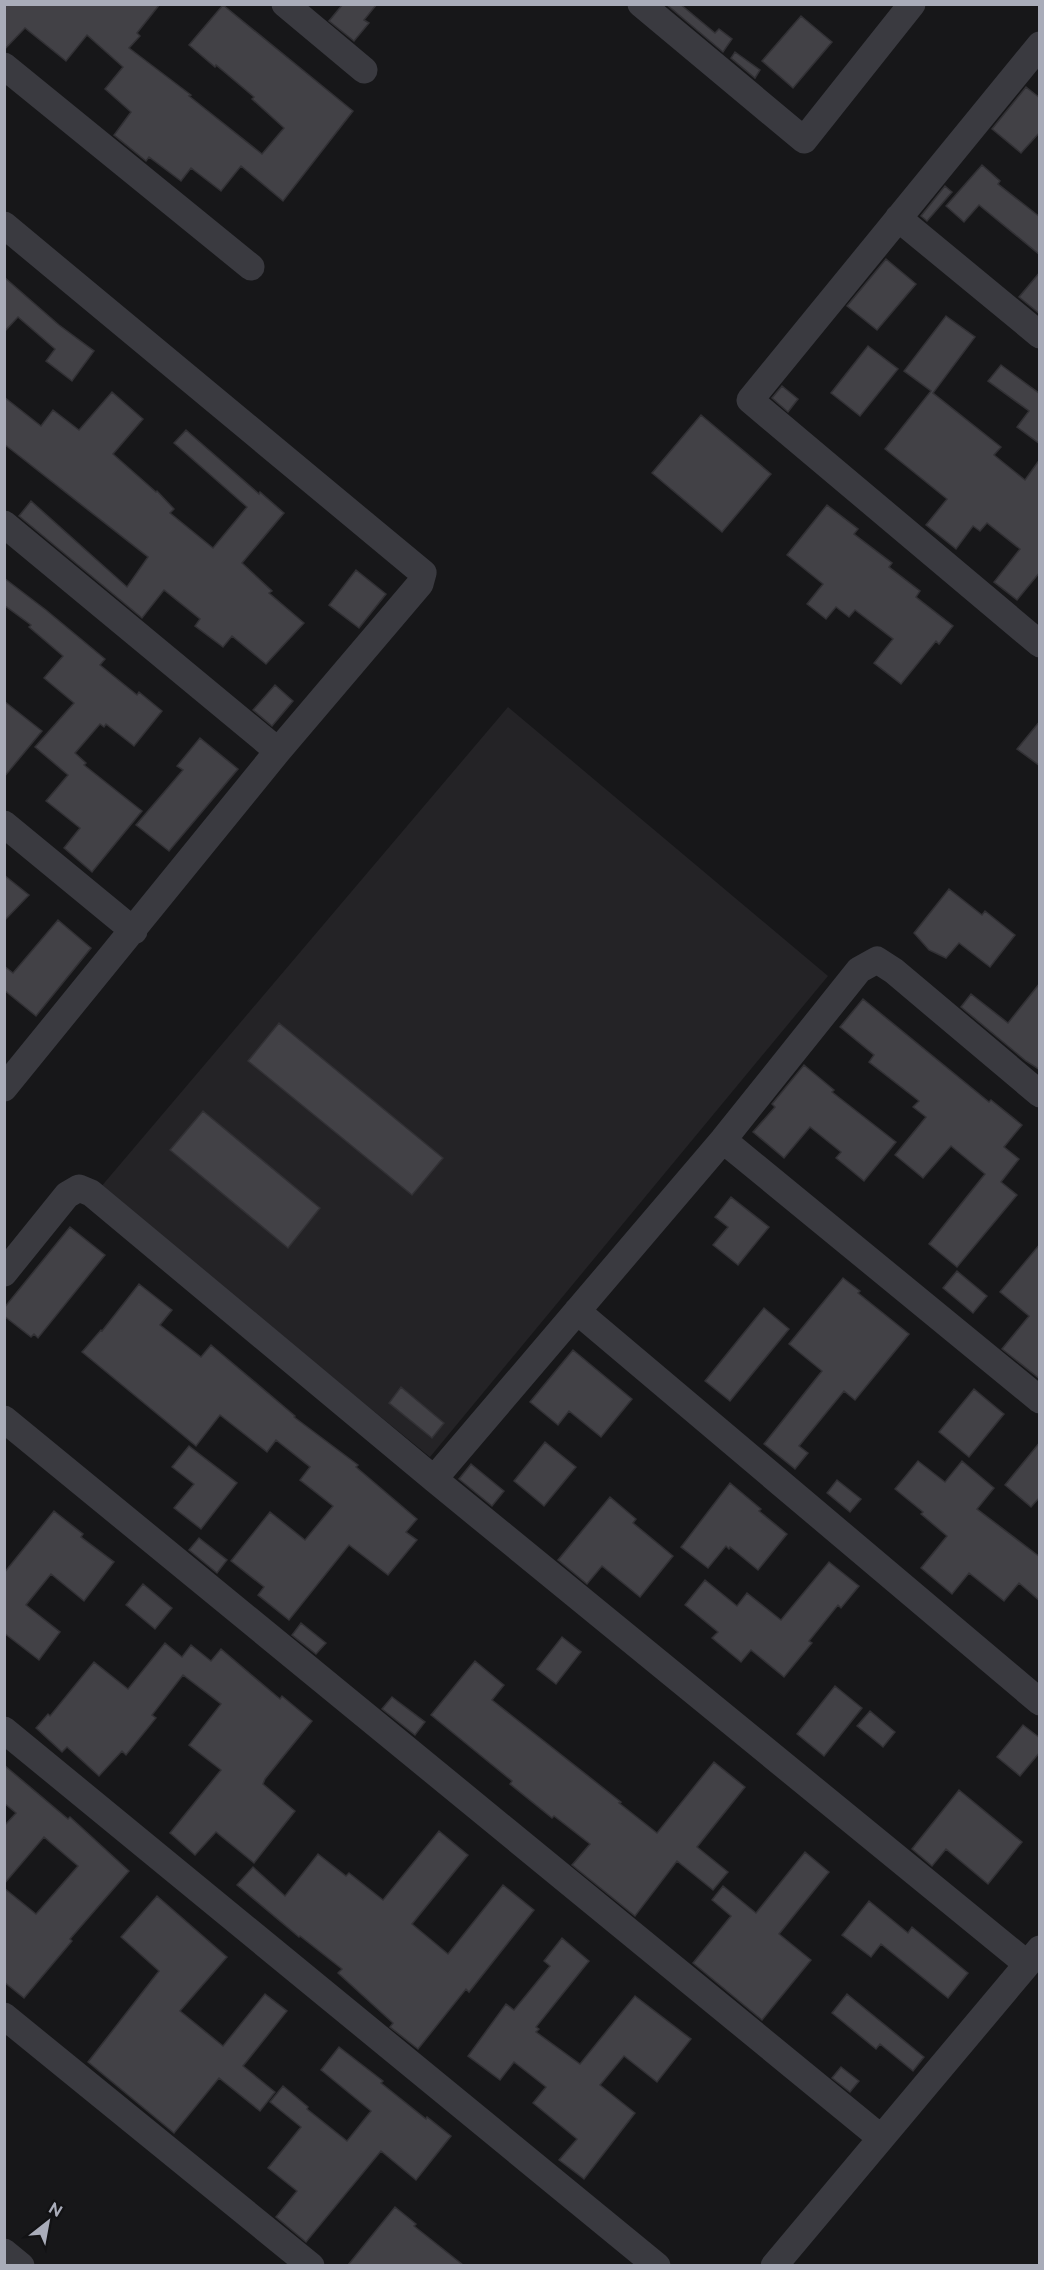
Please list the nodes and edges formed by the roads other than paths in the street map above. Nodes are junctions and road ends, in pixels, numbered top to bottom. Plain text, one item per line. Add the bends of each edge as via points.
1 (285, 4) edge
2 (641, 4) edge
3 (912, 4) edge
4 (1040, 45) edge
5 (4, 66) edge
6 (364, 70) dead end
7 (898, 218) junction
8 (4, 225) edge
9 (251, 267) dead end
10 (1040, 335) edge
11 (4, 524) edge
12 (1040, 644) edge
13 (278, 752) junction
14 (4, 824) edge
15 (134, 931) junction
16 (4, 1088) edge
17 (1040, 1094) edge
18 (723, 1140) junction
19 (4, 1273) edge
20 (578, 1311) junction
21 (1040, 1400) edge
22 (4, 1419) edge
23 (434, 1479) junction
24 (1040, 1702) edge
25 (4, 1730) edge
26 (1033, 1957) edge
27 (4, 2016) edge
28 (881, 2138) junction
29 (4, 2252) edge
30 (21, 2265) edge
31 (311, 2265) edge
32 (657, 2265) edge
33 (774, 2265) edge

1 - 6 street
2 - 3 street via 804,140
4 - 7 street
5 - 9 street
7 - 10 street
7 - 12 street via 750,400
8 - 13 street via 423,573 420,584
11 - 13 street
13 - 15 street
14 - 15 street
15 - 16 street
17 - 18 street via 877,960 859,970
18 - 20 street
18 - 21 street
19 - 23 street via 67,1195 79,1188 91,1193
20 - 23 street
20 - 24 street
22 - 28 street
23 - 26 street
25 - 32 street
26 - 28 street
27 - 31 street
28 - 33 street
29 - 30 street

